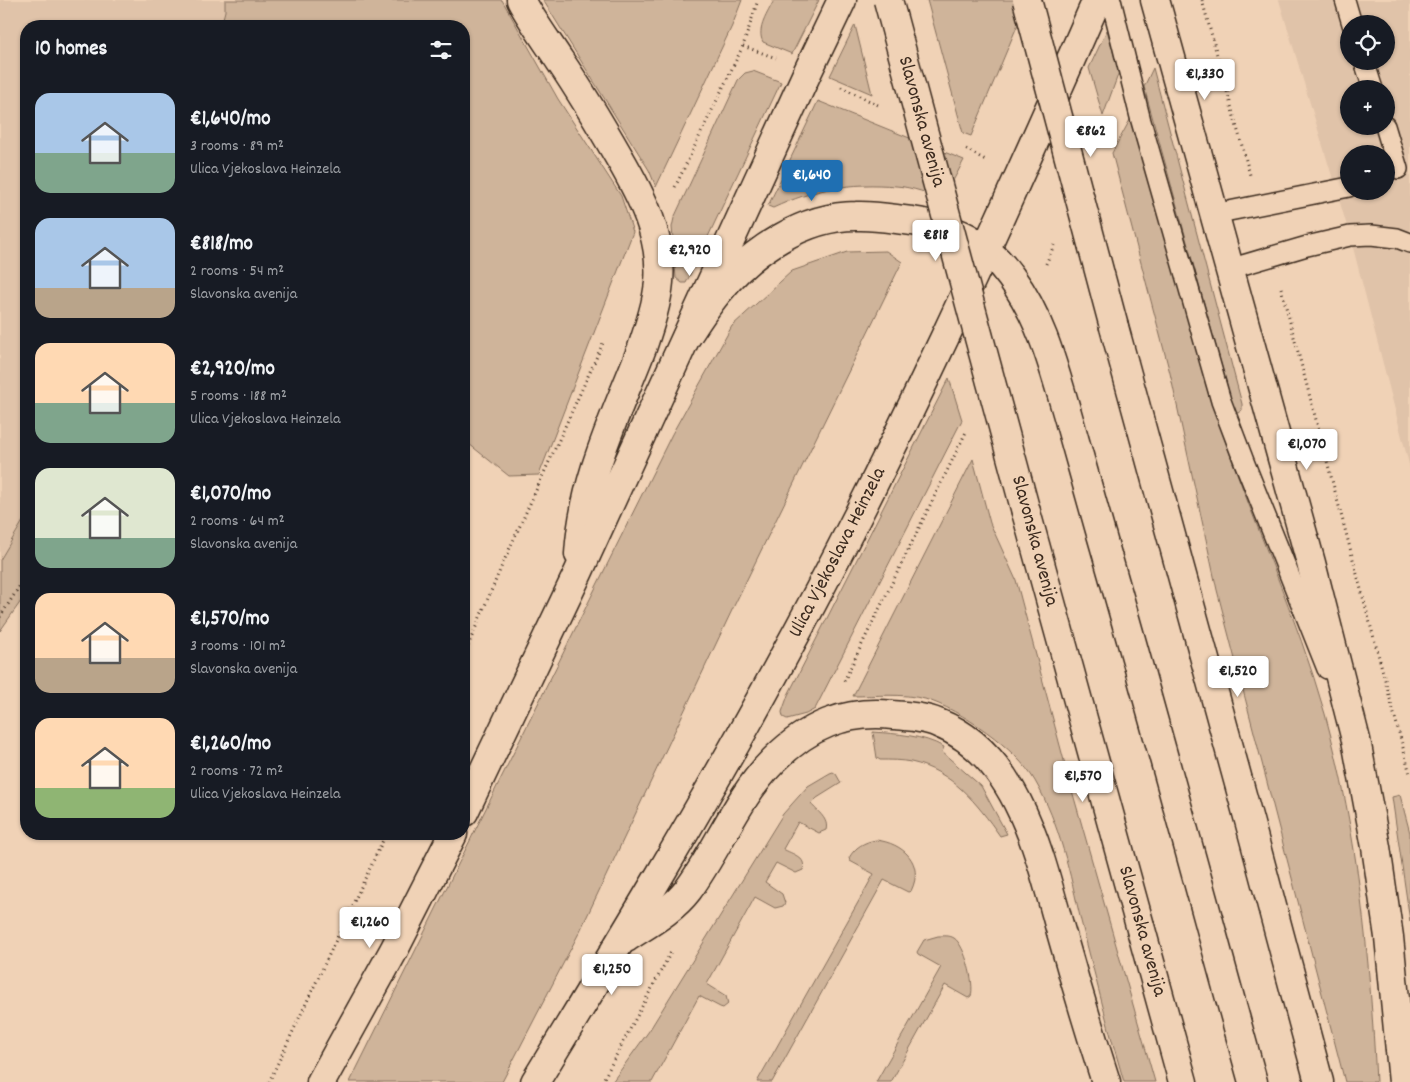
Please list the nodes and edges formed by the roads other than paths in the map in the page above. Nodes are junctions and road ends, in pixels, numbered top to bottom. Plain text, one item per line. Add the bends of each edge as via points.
1 (520, 0) edge
2 (842, 0) edge
3 (888, 0) edge
4 (1026, 0) edge
5 (1097, 0) edge
6 (1111, 0) edge
7 (1155, 0) edge
8 (1345, 0) edge
9 (1349, 15) edge
10 (1388, 135) edge
11 (1398, 169) edge
12 (1340, 189) edge
13 (1214, 214) junction
14 (1410, 243) edge
15 (986, 248) junction
16 (1229, 269) junction
17 (687, 336) junction
18 (578, 573) junction
19 (1356, 740) junction
20 (470, 799) edge
21 (450, 840) edge
22 (622, 940) junction
23 (321, 1082) edge
24 (536, 1082) edge
25 (1106, 1082) edge
26 (1183, 1082) edge
27 (1253, 1082) edge
28 (1319, 1082) edge
29 (1403, 1082) edge

1 - 18 main road via 593,111 640,193 654,231 658,256 659,282 653,312 589,488 581,526
2 - 17 main road
3 - 26 main road, Slavonska avenija, bridge
4 - 28 main road, bridge
5 - 15 main road, Ulica Vjekoslava Heinzela
6 - 19 lane via 1141,121 1221,401
7 - 13 main road
8 - 9 lane
10 - 11 lane
12 - 13 lane
13 - 16 main road
14 - 16 lane via 1371,234 1350,236
15 - 17 main road via 941,226 881,217 825,220 793,232 751,258 720,290
15 - 22 main road, Ulica Vjekoslava Heinzela via 830,570 777,670
15 - 27 main road via 1028,304 1048,348
16 - 19 main road via 1311,563
17 - 18 main road
18 - 20 main road
19 - 29 main road via 1389,937
21 - 23 main road
22 - 24 main road, Ulica Vjekoslava Heinzela
22 - 25 main road via 668,910 687,891 750,789 773,761 815,727 865,714 937,723 965,738 986,757 1008,785 1025,815 1040,855

